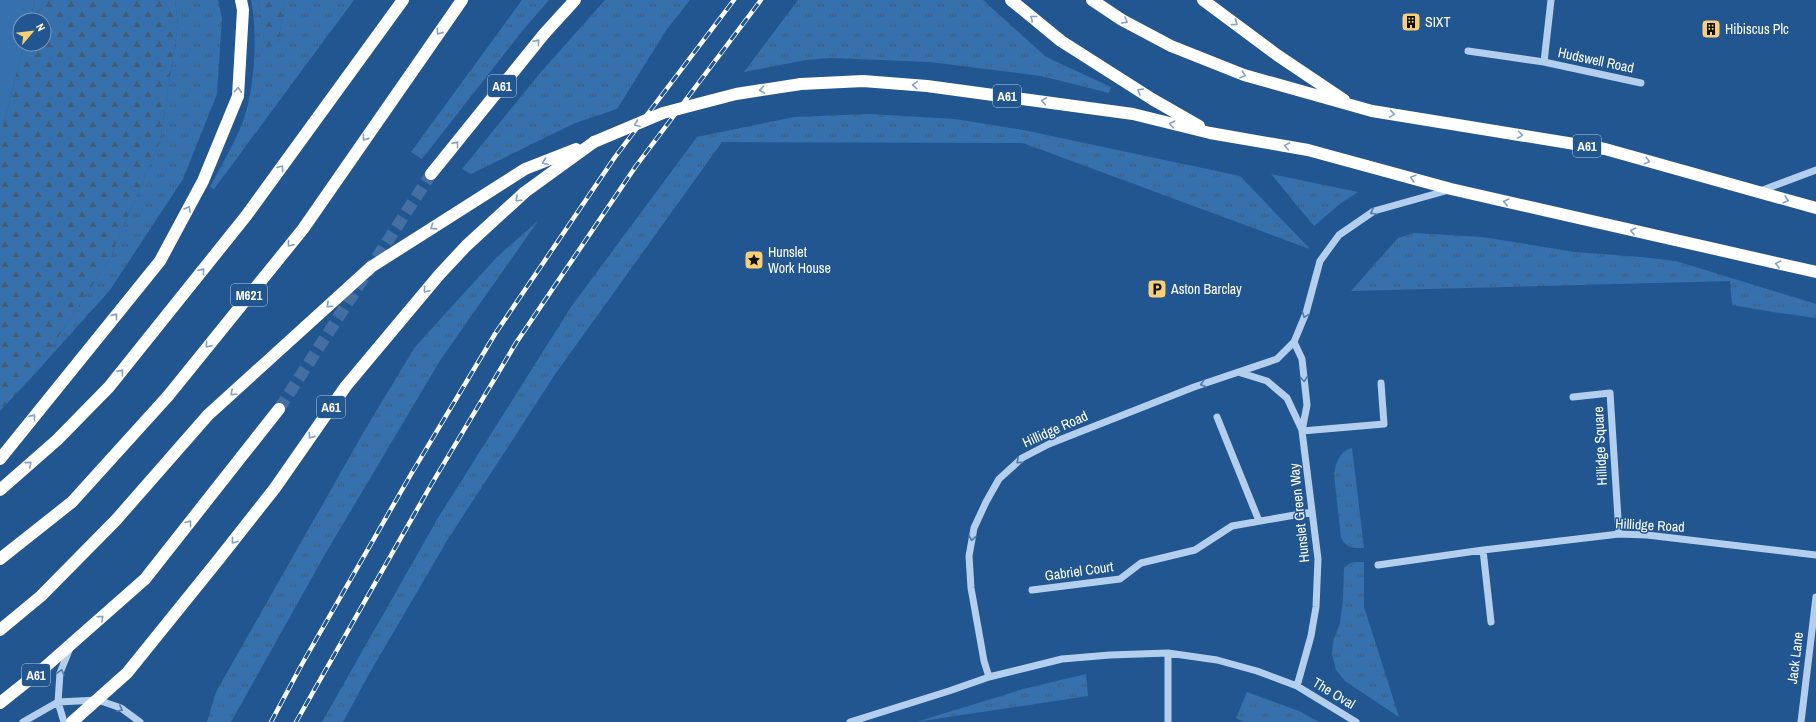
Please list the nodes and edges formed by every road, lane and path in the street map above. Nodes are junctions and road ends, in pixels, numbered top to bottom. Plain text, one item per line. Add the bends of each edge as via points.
1 (241, 0) edge
2 (403, 0) edge
3 (462, 0) edge
4 (575, 0) edge
5 (1011, 0) edge
6 (1092, 0) edge
7 (1203, 0) edge
8 (1551, 0) edge
9 (1468, 51) dead end
10 (1544, 62) junction
11 (1641, 83) dead end
12 (1354, 106) junction
13 (1210, 133) junction
14 (594, 142) junction
15 (1816, 170) edge
16 (431, 174) tunnel mouth
17 (1451, 189) junction
18 (1758, 192) junction
19 (1816, 208) edge
20 (1816, 272) edge
21 (1294, 342) junction
22 (1241, 373) junction
23 (1381, 383) dead end
24 (1574, 397) dead end
25 (279, 409) tunnel mouth
26 (1217, 417) dead end
27 (1302, 431) junction
28 (0, 459) edge
29 (0, 490) edge
30 (1312, 512) junction
31 (1259, 521) junction
32 (1619, 534) junction
33 (1482, 550) junction
34 (1816, 555) edge
35 (0, 559) edge
36 (1378, 565) dead end
37 (1032, 590) dead end
38 (1816, 597) edge
39 (1491, 622) dead end
40 (0, 630) edge
41 (72, 644) junction
42 (1168, 653) junction
43 (1812, 653) edge
44 (989, 677) junction
45 (1297, 686) junction
46 (98, 700) junction
47 (58, 702) junction
48 (0, 703) edge
49 (23, 722) edge
50 (64, 722) edge
51 (72, 722) edge
52 (140, 722) edge
53 (850, 722) edge
54 (1168, 722) edge
55 (1356, 722) edge
56 (1801, 722) edge

28 -> 1 highway via 160,260 203,181 238,96 243,10
29 -> 2 highway via 57,440 109,387 246,216
3 -> 35 highway, M621 via 303,228 168,396 72,502
16 -> 4 highway, A61 via 544,34
13 -> 5 highway, A61 via 1061,41
6 -> 12 highway, A61 via 1122,20 1171,46 1244,75
7 -> 12 highway via 1277,55
8 - 10 street, Hudswell Road
9 - 10 street, Hudswell Road
10 - 11 street, Hudswell Road
12 -> 18 highway, A61 via 1605,149
13 -> 14 highway, A61, bridge via 1133,114 927,86 863,81 801,84 736,94 663,114
17 -> 13 highway, A61 via 1308,150
14 -> 40 highway via 525,169 371,267 208,415 116,520 41,596
14 -> 46 highway, A61 via 524,192 439,274 346,386 275,488 219,559 127,673
15 - 18 street
20 -> 17 highway, A61
17 -> 21 street via 1374,211 1339,235 1320,261 1306,313
18 -> 19 highway, A61
21 - 22 street, Hillidge Road via 1277,359
21 -> 27 street, Hunslet Green Way via 1302,359 1307,405
22 - 27 street, Hunslet Green Way via 1267,381 1287,398
22 -> 44 street, Hillidge Road via 1194,387 1049,444 1022,458 999,479 974,528 969,556 972,596
23 - 27 street via 1384,424
24 - 32 street, Hillidge Square via 1610,393
41 -> 25 highway, A61 via 145,579
26 - 31 street
27 - 30 street, Hunslet Green Way
30 - 31 street, Gabriel Court
30 - 45 street, Hunslet Green Way via 1318,559 1316,607
31 - 37 street, Gabriel Court via 1232,526 1195,550 1141,563 1120,579
32 - 33 street, Hillidge Road
32 - 34 street, Hillidge Road
33 - 36 street, Hillidge Road
33 - 39 street
38 - 43 street, Jack Lane
47 -> 41 street via 60,673
41 - 48 highway, A61
42 - 44 street via 1110,654 1062,659
42 - 45 street via 1217,660
42 - 54 street
43 - 56 street, Jack Lane
44 - 53 street
45 - 55 street, The Oval
46 - 47 street
46 - 51 highway, A61
46 -> 52 street via 121,708
47 - 49 street
47 - 50 street

